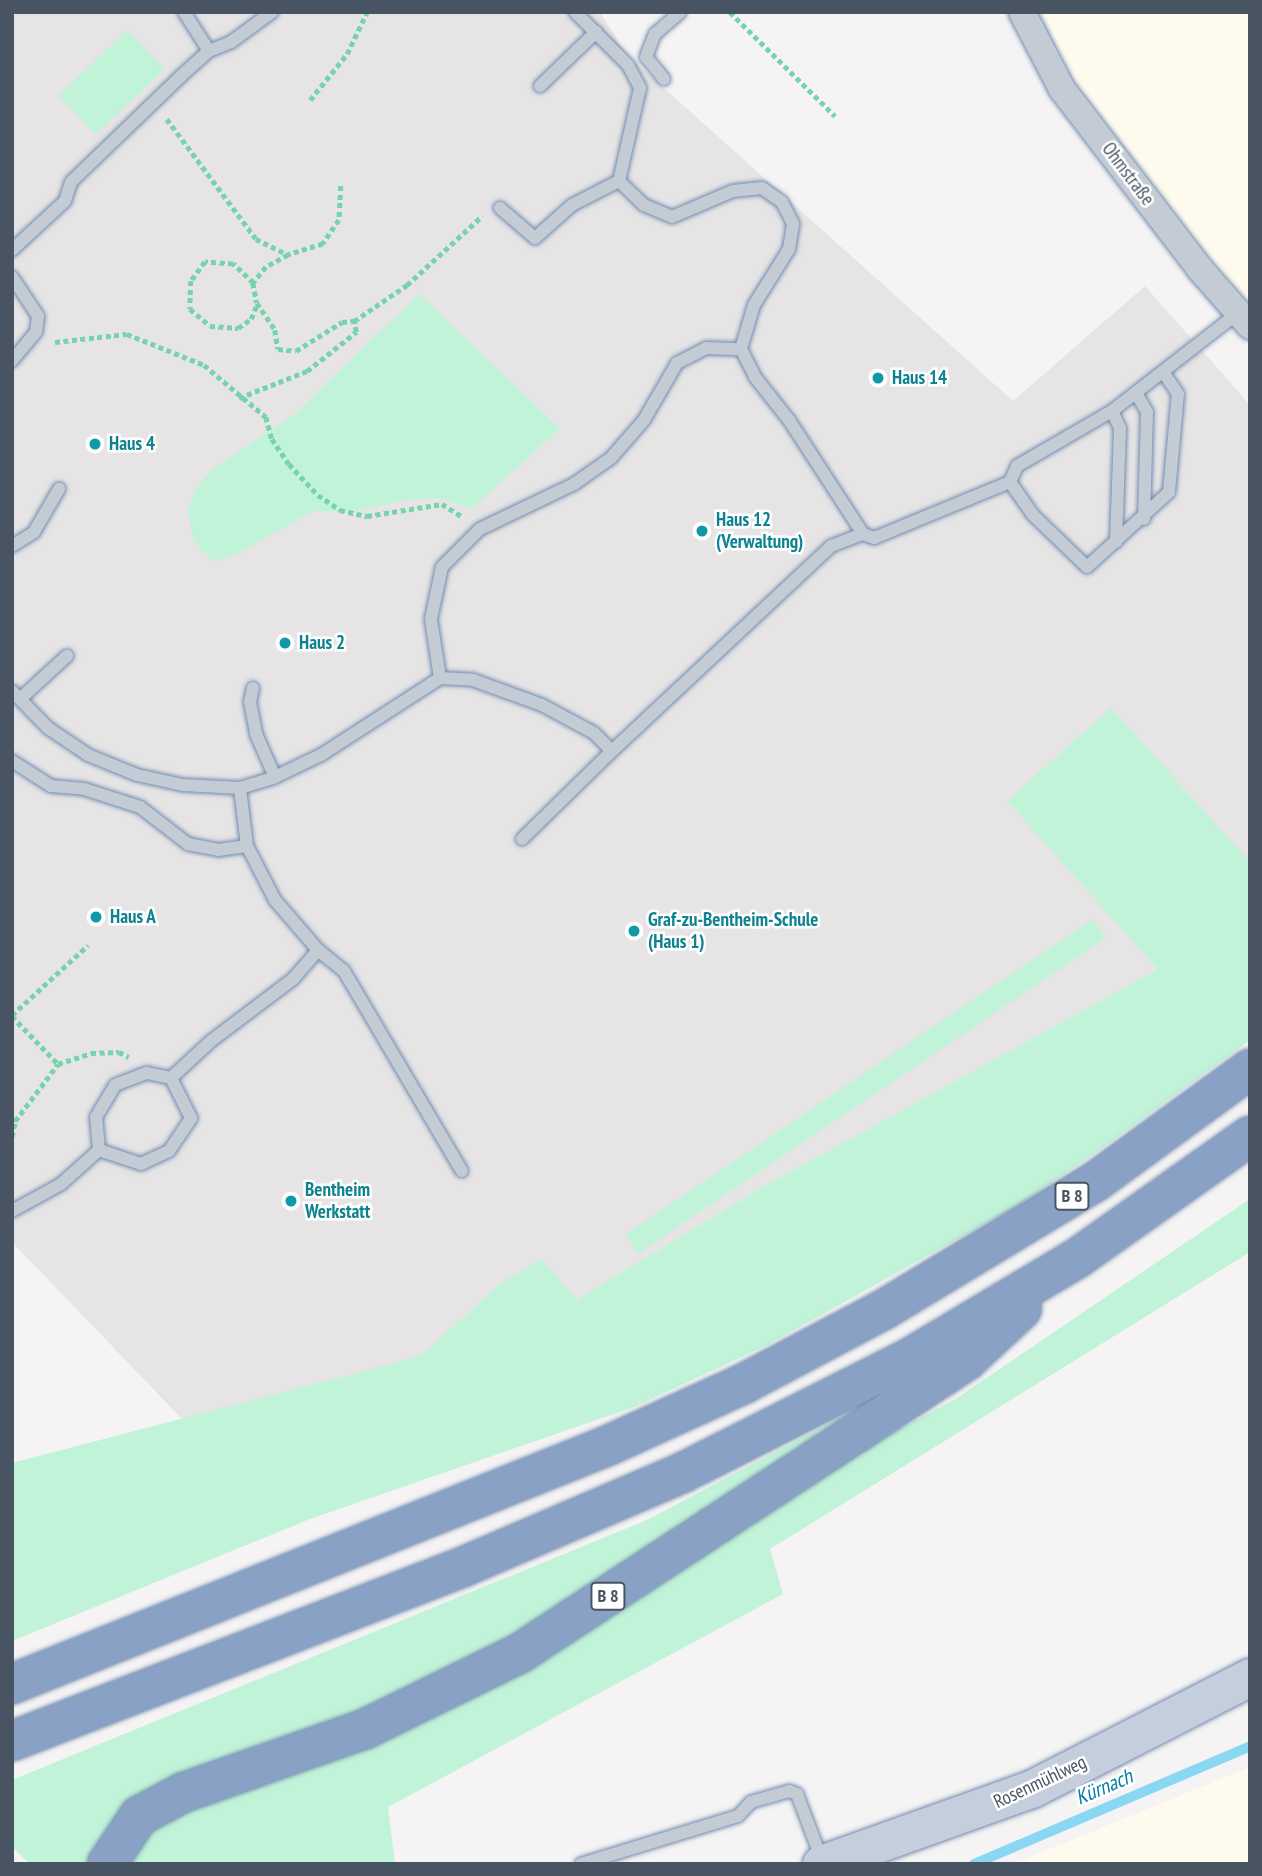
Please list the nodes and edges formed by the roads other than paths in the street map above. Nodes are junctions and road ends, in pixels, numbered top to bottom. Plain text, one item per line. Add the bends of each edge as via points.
1 (184, 12) edge
2 (272, 12) edge
3 (575, 12) edge
4 (680, 12) edge
5 (1022, 12) edge
6 (596, 32) junction
7 (209, 51) junction
8 (664, 79) dead end
9 (540, 86) dead end
10 (620, 181) junction
11 (500, 208) road end
12 (12, 250) edge
13 (12, 277) edge
14 (1244, 319) edge
15 (741, 349) junction
16 (12, 361) edge
17 (1163, 372) junction
18 (1136, 393) junction
19 (1112, 411) junction
20 (1010, 482) junction
21 (60, 489) dead end
22 (1144, 519) junction
23 (863, 534) junction
24 (1116, 542) junction
25 (12, 546) edge
26 (67, 656) dead end
27 (440, 678) junction
28 (253, 688) dead end
29 (16, 695) edge
30 (612, 751) junction
31 (12, 761) edge
32 (275, 777) junction
33 (240, 788) junction
34 (523, 839) dead end
35 (247, 846) junction
36 (318, 950) junction
37 (1250, 1069) edge
38 (171, 1078) junction
39 (1250, 1136) edge
40 (99, 1150) junction
41 (462, 1171) dead end
42 (12, 1211) edge
43 (1076, 1259) junction
44 (1250, 1677) edge
45 (12, 1684) edge
46 (12, 1741) edge
47 (822, 1863) edge
48 (107, 1864) edge
49 (581, 1864) edge

1 - 7 lane
2 - 7 lane via 232,42
3 - 6 lane
4 - 8 lane via 655,34 646,57
5 - 14 street, Ohmstraße via 1062,89
6 - 9 lane
6 - 10 lane via 628,65 640,88
7 - 12 lane via 71,182 65,201
10 - 11 lane via 572,205 535,238
10 - 15 lane via 644,205 672,217 733,191 762,188 782,202 793,224 789,248 754,304
13 - 16 lane via 38,316 27,348
14 - 17 lane
15 - 23 lane via 755,377 789,420
15 - 27 lane via 706,348 677,363 644,420 611,458 574,484 480,529 442,567 431,619
17 - 18 lane
17 - 22 lane via 1178,394 1169,492
18 - 19 lane
18 - 22 lane via 1147,412
19 - 20 lane via 1017,466
19 - 24 lane via 1120,428
20 - 23 lane via 874,537
20 - 24 lane via 1032,514 1087,566
21 - 25 lane via 34,532
22 - 24 lane
23 - 30 lane via 831,546
26 - 29 lane
27 - 30 lane via 473,680 542,705 594,733
27 - 32 lane via 321,755
28 - 32 lane via 250,702 256,734
29 - 33 lane via 48,728 88,755 137,775 183,785
30 - 34 lane
31 - 35 lane via 51,786 84,789 140,807 188,844 218,850
32 - 33 lane
33 - 35 lane
35 - 36 lane via 275,900
36 - 38 lane via 293,979 211,1041
36 - 41 lane via 344,971
37 - 45 highway, B 8 via 1095,1182 885,1309 745,1383 570,1462
38 - 40 lane via 147,1073 115,1085 96,1117
38 - 40 lane via 191,1118 169,1151 141,1164
39 - 43 highway, B 8
40 - 42 lane via 61,1184
43 - 46 highway, B 8 via 908,1359 682,1473 465,1566
43 - 48 highway, B 8 via 966,1361 520,1653 365,1729 182,1793 139,1816
44 - 47 street, Rosenmühlweg via 1031,1789
47 - 49 lane via 797,1794 789,1791 751,1802 738,1816

